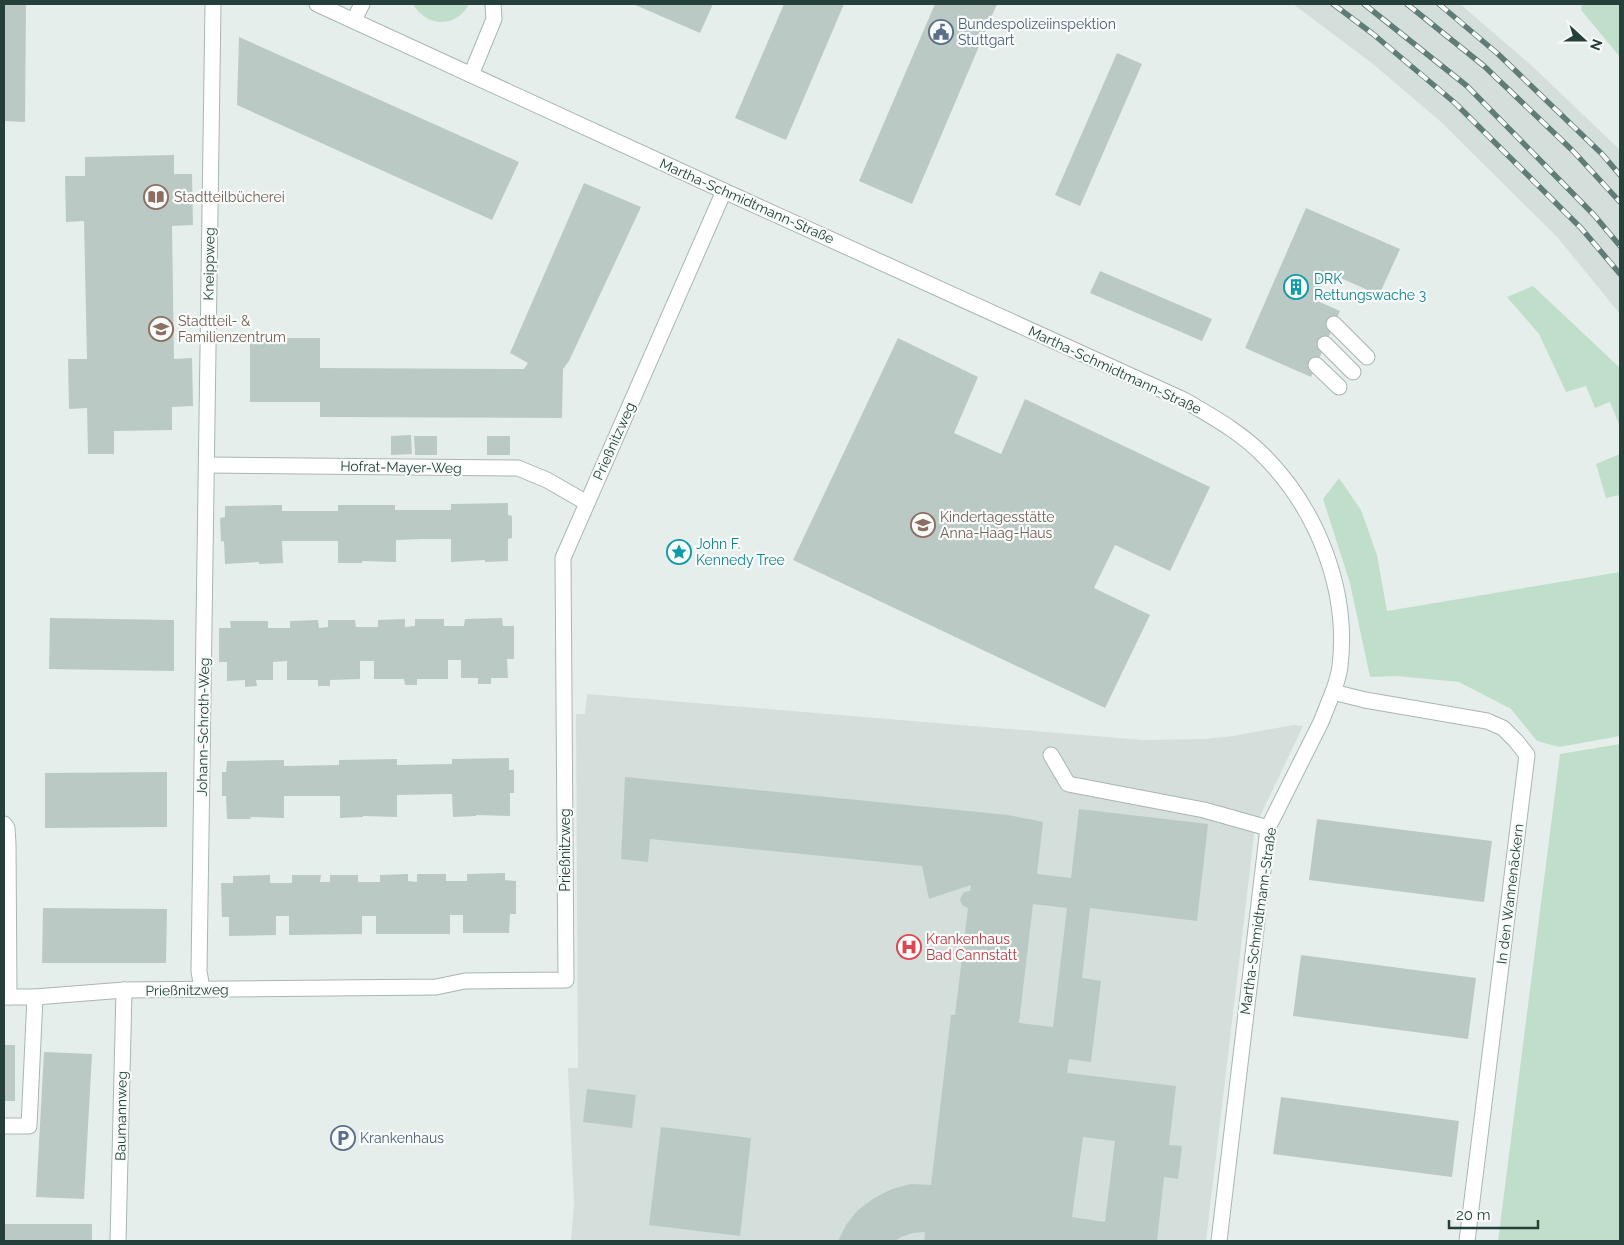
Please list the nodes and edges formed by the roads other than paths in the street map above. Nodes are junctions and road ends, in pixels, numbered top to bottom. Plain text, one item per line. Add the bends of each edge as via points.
1 (213, 4) edge
2 (317, 4) edge
3 (362, 4) edge
4 (493, 4) edge
5 (354, 20) junction
6 (472, 74) junction
7 (724, 191) junction
8 (1334, 324) dead end
9 (1325, 344) dead end
10 (1367, 357) dead end
11 (1316, 365) dead end
12 (1353, 372) dead end
13 (1339, 387) dead end
14 (207, 465) junction
15 (587, 503) junction
16 (1333, 692) junction
17 (1051, 755) dead end
18 (4, 824) edge
19 (1268, 828) junction
20 (202, 989) junction
21 (124, 990) junction
22 (6, 997) edge
23 (35, 997) junction
24 (4, 1126) edge
25 (118, 1241) edge
26 (1219, 1241) edge
27 (1467, 1241) edge

1 - 14 street, Kneippweg
2 - 5 street, Martha-Schmidtmann-Straße
3 - 5 street
4 - 6 street via 494,19
5 - 6 street, Martha-Schmidtmann-Straße
6 - 7 street, Martha-Schmidtmann-Straße
7 - 15 street, Prießnitzweg
7 - 16 street, Martha-Schmidtmann-Straße via 1184,400 1239,434 1264,456 1294,491 1328,557 1337,593 1341,630 1340,668
8 - 10 street
9 - 12 street
11 - 13 street
14 - 15 street, Hofrat-Mayer-Weg via 518,468
14 - 20 street, Johann-Schroth-Weg
15 - 20 street, Prießnitzweg via 563,558 566,980 466,981 436,987
16 - 19 street, Martha-Schmidtmann-Straße via 1322,722
16 - 27 street, In den Wannenäckern via 1487,721 1503,728 1527,755
17 - 19 street via 1068,784 1204,810
18 - 22 street via 8,844
19 - 26 street, Martha-Schmidtmann-Straße
20 - 21 street, Prießnitzweg
21 - 23 street, Prießnitzweg
21 - 25 street, Baumannweg
22 - 23 street, Prießnitzweg
23 - 24 street via 28,1126

